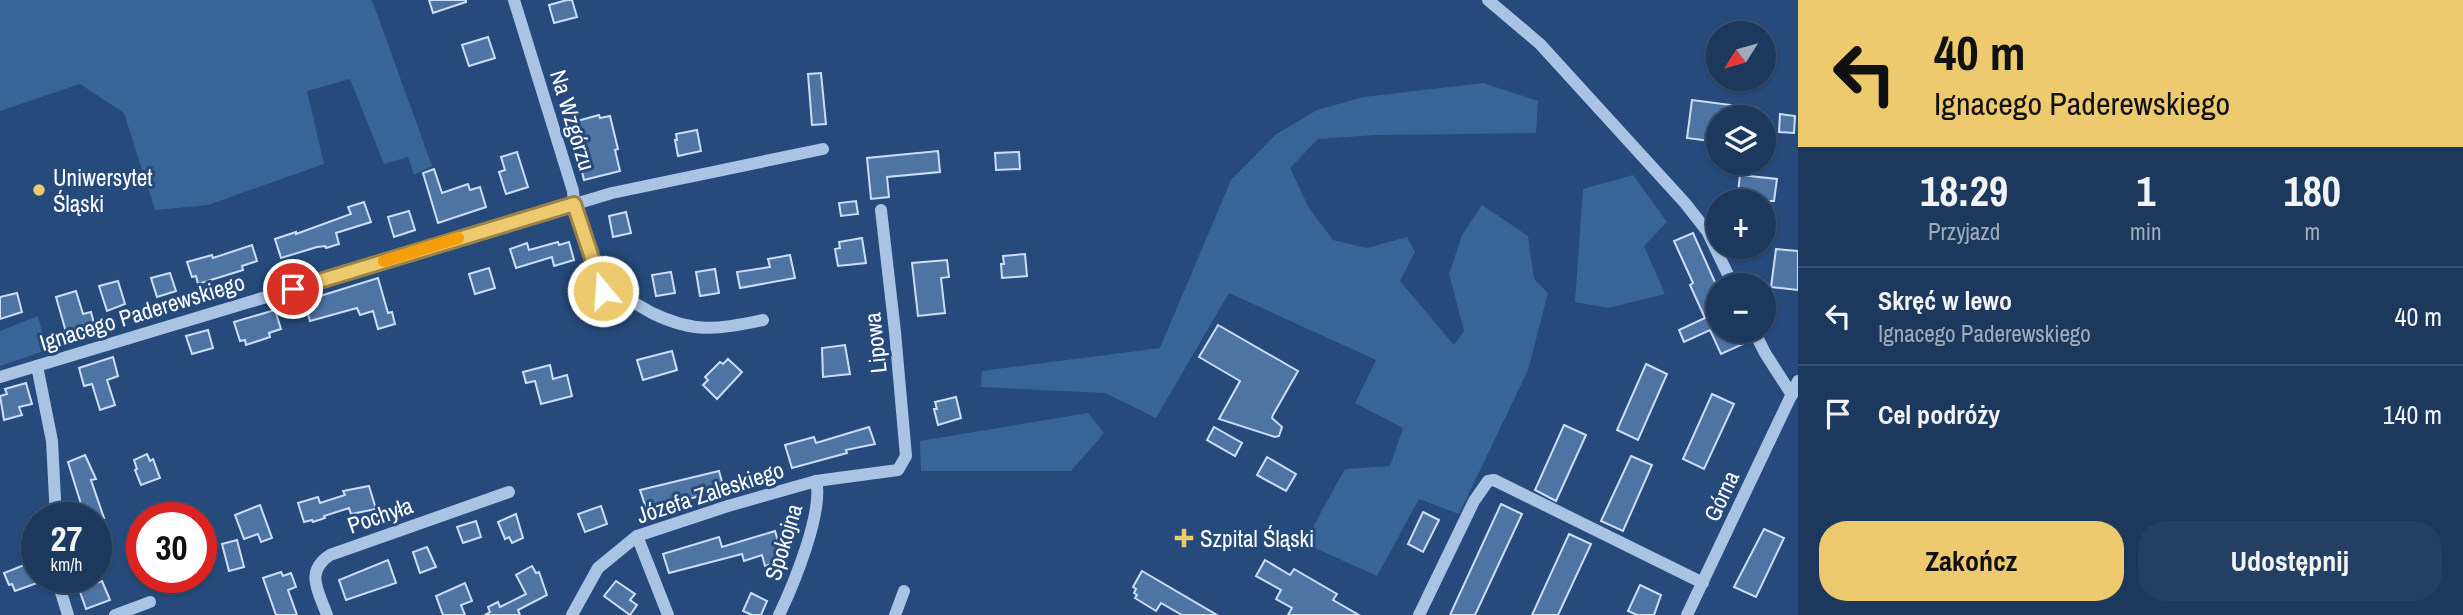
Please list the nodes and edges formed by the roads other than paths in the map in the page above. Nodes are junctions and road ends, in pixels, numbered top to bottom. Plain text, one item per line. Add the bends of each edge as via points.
1 (514, 0) edge
2 (1488, 0) edge
3 (823, 149) dead end
4 (574, 204) junction
5 (881, 210) dead end
6 (1727, 273) edge
7 (763, 320) dead end
8 (1760, 343) edge
9 (37, 366) junction
10 (0, 377) edge
11 (1798, 382) edge
12 (1792, 395) junction
13 (898, 470) joint
14 (816, 481) junction
15 (509, 492) dead end
16 (55, 502) edge
17 (637, 536) junction
18 (1703, 583) junction
19 (904, 591) dead end
20 (61, 593) edge
21 (150, 602) dead end
22 (68, 615) edge
23 (115, 615) edge
24 (327, 615) edge
25 (572, 615) edge
26 (668, 615) edge
27 (779, 615) edge
28 (895, 615) edge
29 (1419, 615) edge
30 (1687, 615) edge

1 - 4 street, Na Wzgórzu
2 - 6 street via 1541,44 1685,203 1707,231
3 - 4 street, Ignacego Paderewskiego
4 - 7 street, Na Wzgórzu via 603,291 627,298 667,320 711,330
4 - 9 street, Ignacego Paderewskiego
5 - 13 street, Lipowa via 906,456
8 - 12 street
9 - 10 street, Ignacego Paderewskiego
9 - 16 street via 52,441
11 - 12 street, Górna
12 - 18 street, Górna
13 - 14 street, Józefa Zaleskiego
14 - 17 street, Józefa Zaleskiego
14 - 27 street, Spokojna via 813,521
15 - 24 street, Pochyła via 330,555 317,564 315,577
17 - 25 street, Józefa Zaleskiego via 598,568
17 - 26 street
18 - 29 street via 1494,480 1488,481 1474,501
18 - 30 street, Górna
19 - 28 street
20 - 22 street
21 - 23 street

